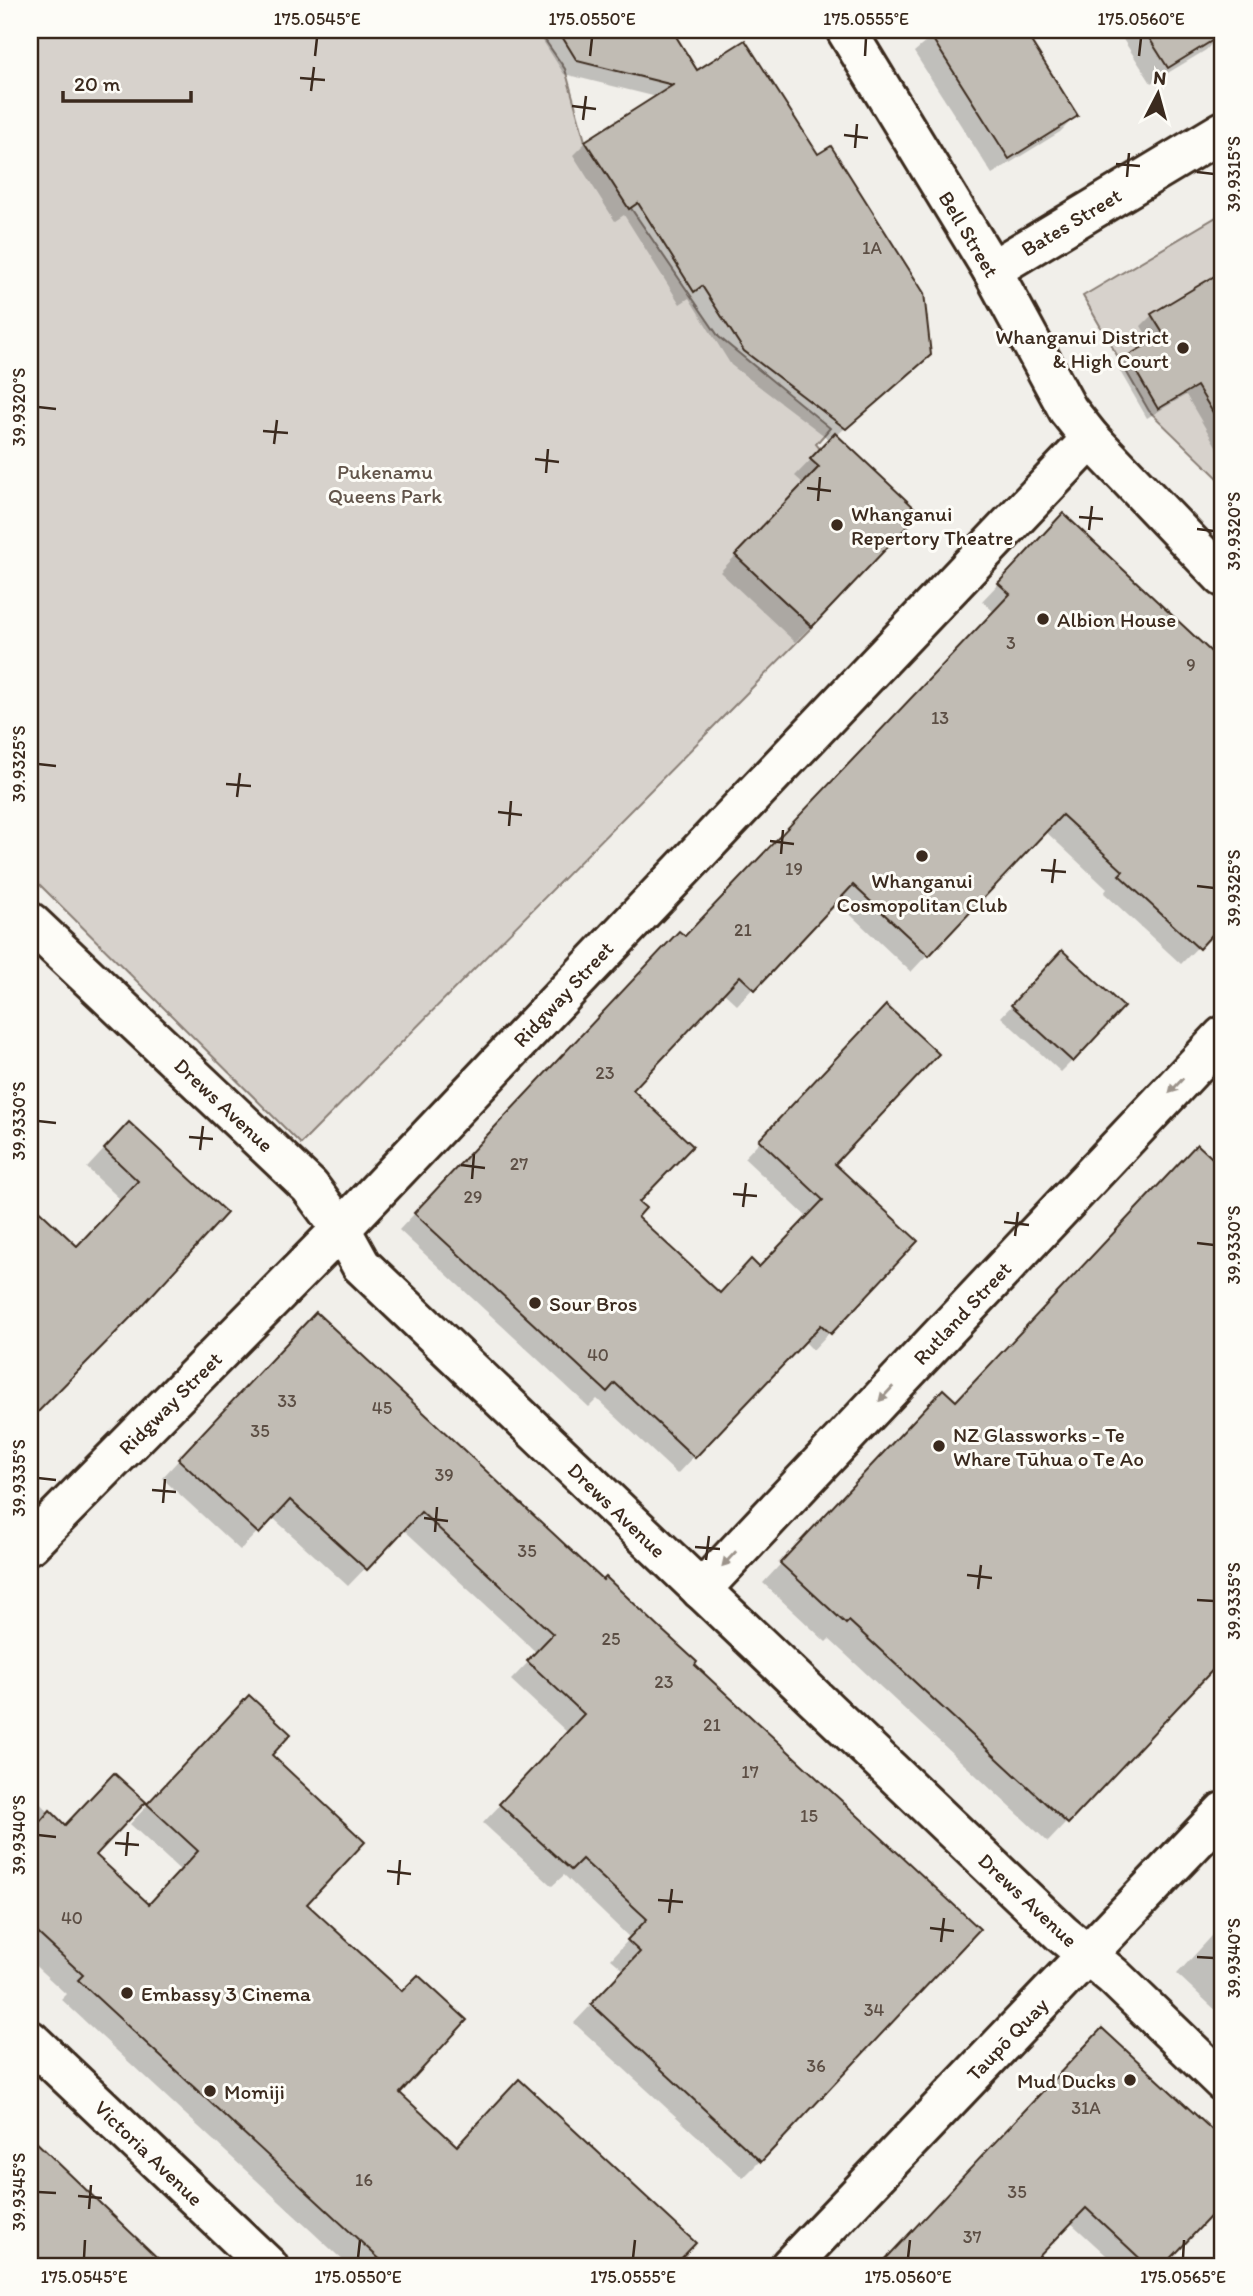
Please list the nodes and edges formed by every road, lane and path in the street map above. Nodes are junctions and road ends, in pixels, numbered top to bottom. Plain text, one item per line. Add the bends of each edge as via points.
1 (846, 30) edge
2 (1223, 131) edge
3 (992, 270) junction
4 (1091, 439) junction
5 (1223, 577) edge
6 (30, 922) edge
7 (1223, 1036) edge
8 (341, 1229) junction
9 (30, 1545) edge
10 (701, 1590) junction
11 (1223, 1812) edge
12 (1088, 1955) junction
13 (30, 2040) edge
14 (1223, 2082) edge
15 (268, 2266) edge
16 (790, 2266) edge

1 - 3 street, Bell Street
2 - 3 street, Bates Street
3 - 4 street, Bell Street via 1052,385
4 - 5 street, Bell Street
4 - 8 street, Ridgway Street
6 - 8 street, Drews Avenue via 310,1187
7 -> 10 street, Rutland Street
8 - 9 street, Ridgway Street
8 - 10 street, Drews Avenue via 360,1265
10 - 12 street, Drews Avenue
11 - 12 street, Taupō Quay
12 - 14 street, Drews Avenue
12 - 16 street, Taupō Quay
13 - 15 street, Victoria Avenue

